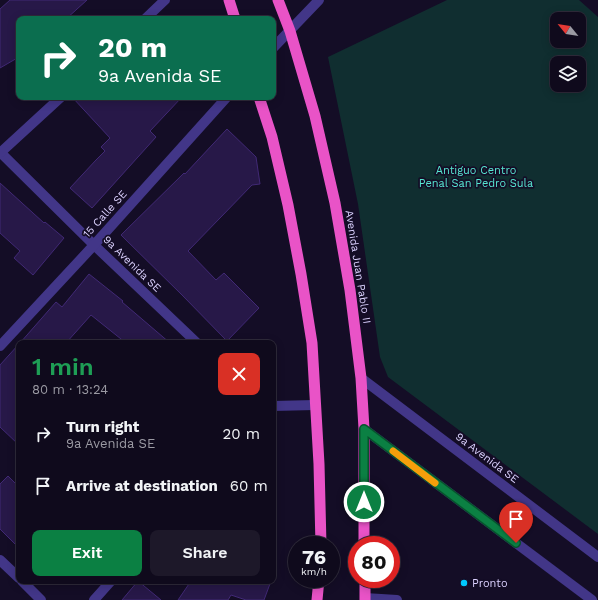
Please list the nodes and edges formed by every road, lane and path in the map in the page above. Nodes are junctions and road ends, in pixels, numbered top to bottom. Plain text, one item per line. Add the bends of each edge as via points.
1 (165, 0) edge
2 (229, 0) edge
3 (278, 0) edge
4 (319, 0) edge
5 (148, 16) edge
6 (234, 16) edge
7 (290, 31) junction
8 (276, 45) edge
9 (57, 100) edge
10 (224, 100) edge
11 (260, 100) edge
12 (0, 152) edge
13 (94, 245) junction
14 (194, 340) edge
15 (0, 346) edge
16 (361, 378) junction
17 (315, 405) junction
18 (276, 406) edge
19 (364, 429) junction
20 (321, 536) edge
21 (364, 536) edge
22 (598, 557) edge
23 (0, 560) edge
24 (16, 575) edge
25 (25, 584) edge
26 (108, 584) edge
27 (318, 588) edge
28 (365, 588) edge
29 (365, 599) edge
30 (41, 600) edge
31 (94, 600) edge
32 (317, 600) edge
33 (397, 600) edge
34 (592, 600) edge

1 - 5 street
2 - 6 highway
3 - 7 highway, Avenida Juan Pablo II
4 - 7 street
7 - 8 street
7 - 16 highway, Avenida Juan Pablo II via 315,116 335,203 350,290
9 - 12 street
10 - 13 street, 15 Calle SE
11 - 17 highway via 272,137 302,274 312,343
12 - 13 street, 9a Avenida SE
13 - 14 street, 9a Avenida SE
13 - 15 street, 15 Calle SE
16 - 19 highway, Avenida Juan Pablo II
16 - 22 street, 9a Avenida SE
17 - 18 street
17 - 20 highway
19 - 21 highway, Avenida Juan Pablo II
19 - 34 street
23 - 24 street
25 - 30 street
26 - 31 street
27 - 32 highway
28 - 29 highway
29 - 33 street

